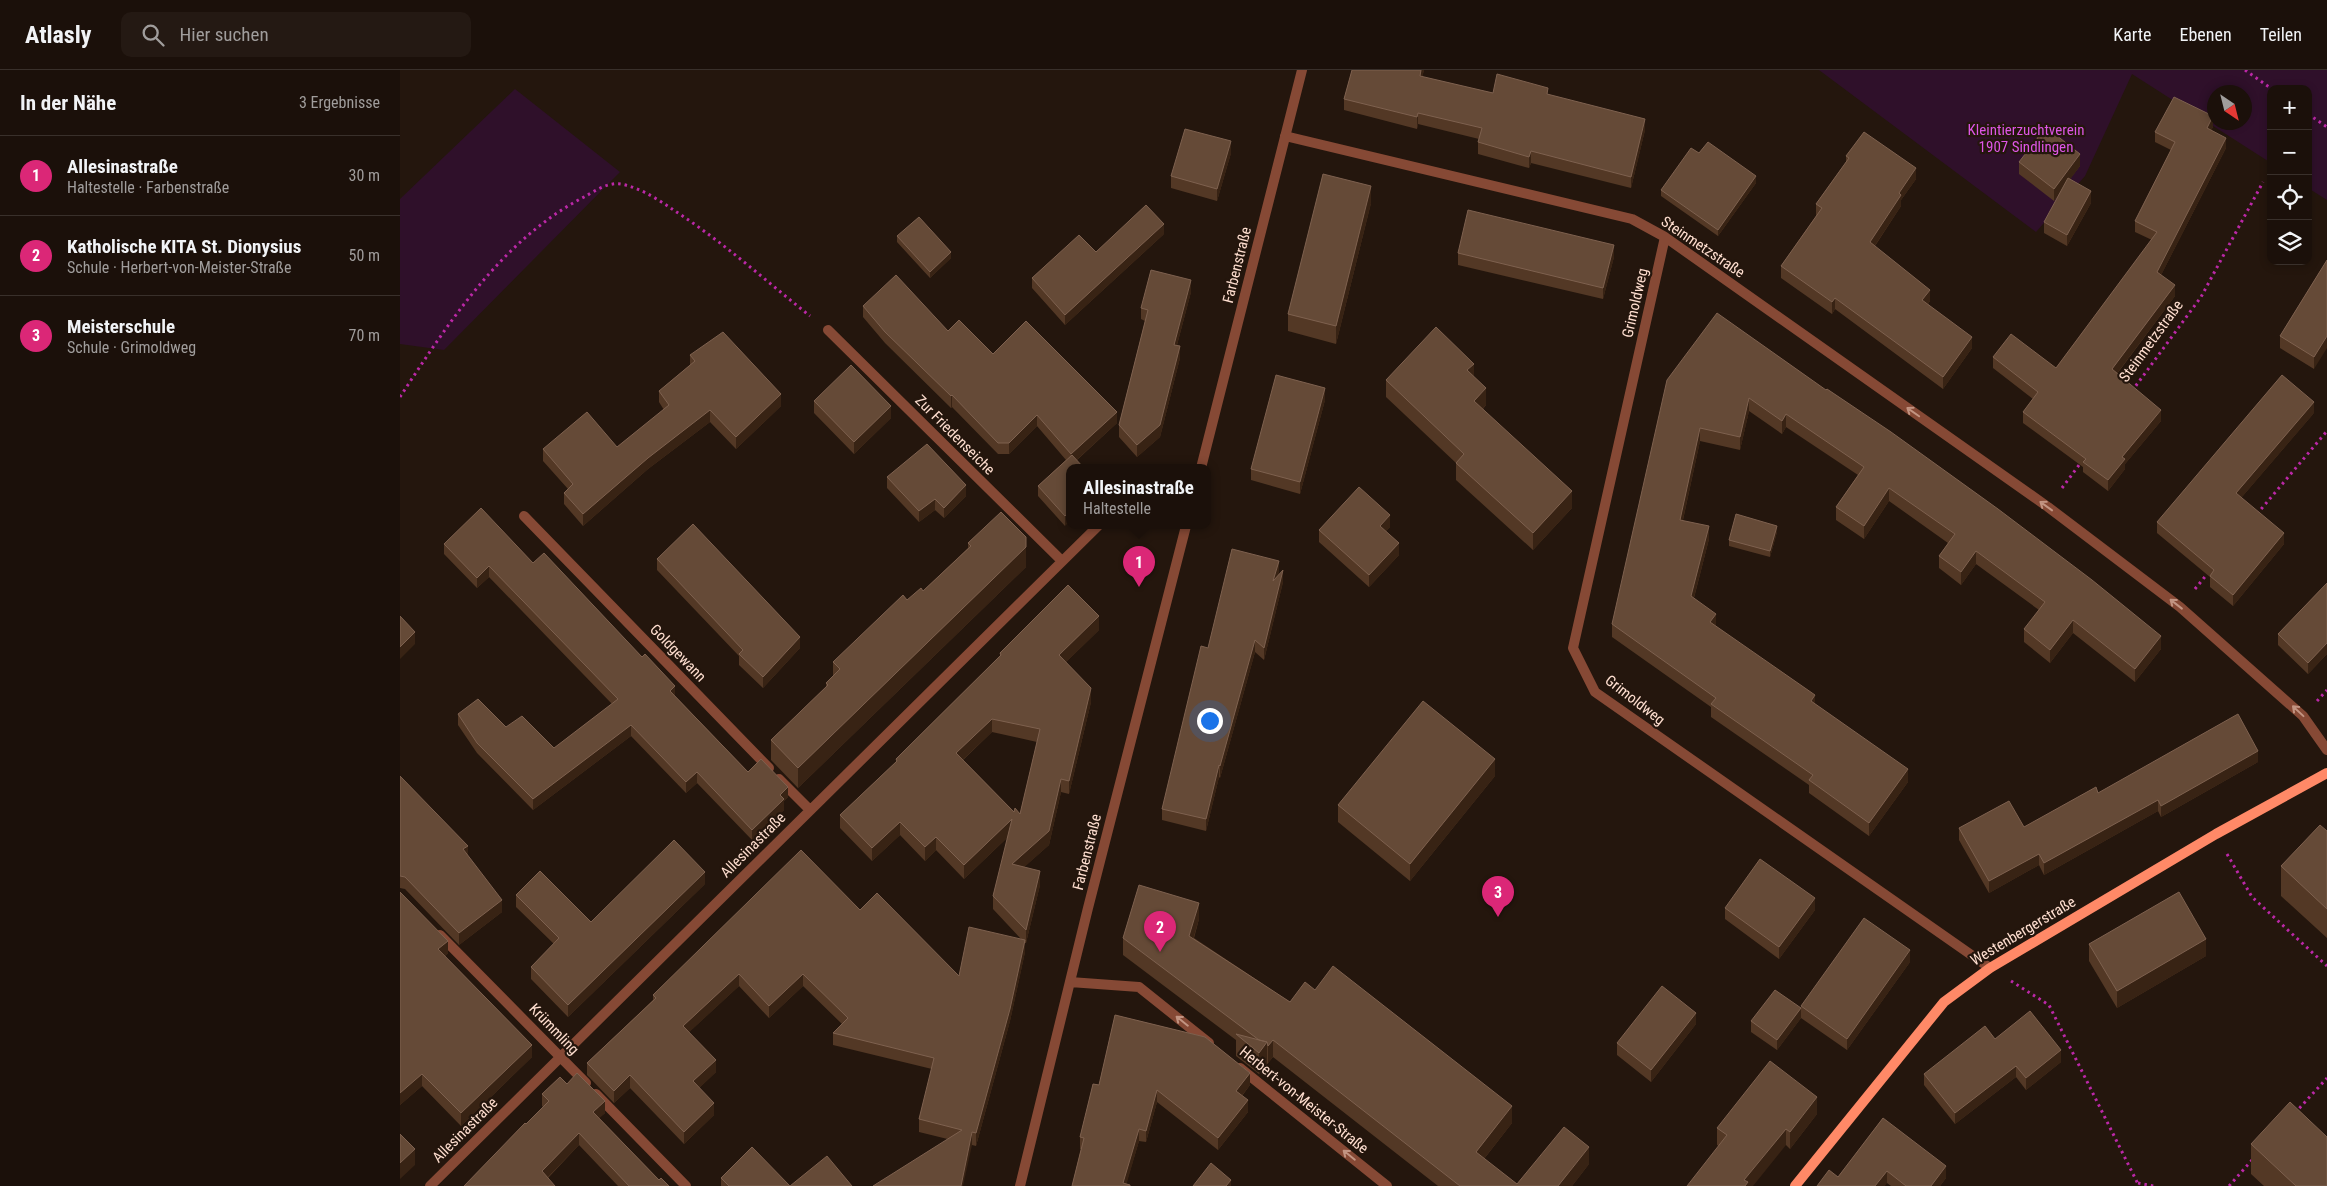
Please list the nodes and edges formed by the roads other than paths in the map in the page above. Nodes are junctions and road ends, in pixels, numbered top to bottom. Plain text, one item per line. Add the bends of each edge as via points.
1 (1302, 70) edge
2 (1285, 136) junction
3 (1665, 238) junction
4 (828, 330) road end
5 (1202, 464) edge
6 (524, 516) dead end
7 (1095, 529) edge
8 (1185, 529) edge
9 (1062, 561) junction
10 (2327, 750) edge
11 (2327, 774) edge
12 (810, 810) junction
13 (435, 929) edge
14 (1990, 968) junction
15 (1070, 982) junction
16 (1214, 1047) edge
17 (560, 1057) junction
18 (1230, 1060) edge
19 (430, 1186) edge
20 (686, 1186) edge
21 (1020, 1186) edge
22 (1387, 1186) edge
23 (1795, 1186) edge

1 - 2 street, Farbenstraße
2 - 3 street, Steinmetzstraße via 1632,219
2 - 5 street, Farbenstraße
10 -> 3 street, Steinmetzstraße via 2303,716 2180,607 2048,507
3 - 14 street, Grimoldweg via 1573,648 1595,692
4 - 9 street, Zur Friedenseiche
6 - 12 street, Goldgewann
7 - 9 street, Allesinastraße
8 - 15 street, Farbenstraße
9 - 12 street, Allesinastraße
11 - 14 street, Westenbergerstraße via 2216,834
12 - 17 street, Allesinastraße
13 - 17 street, Krümmling
14 - 23 street, Westenbergerstraße via 1944,1002
16 -> 15 street via 1139,987
15 - 21 street, Farbenstraße
17 - 19 street, Allesinastraße
17 - 20 street, Krümmling
22 -> 18 street, Herbert-von-Meister-Straße

